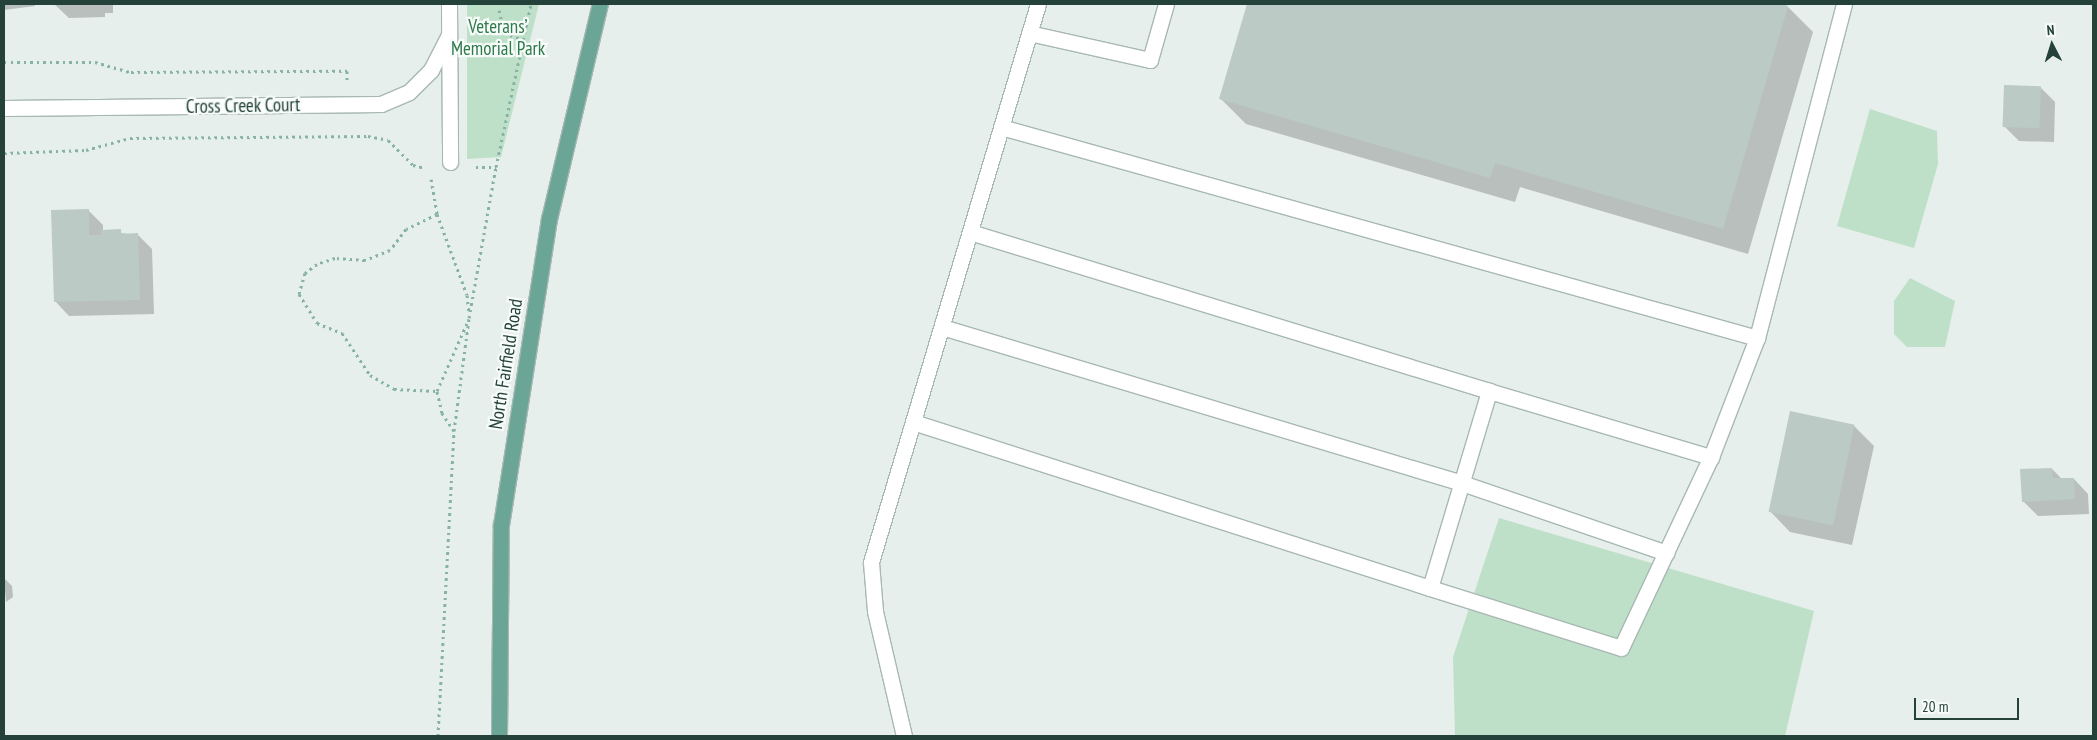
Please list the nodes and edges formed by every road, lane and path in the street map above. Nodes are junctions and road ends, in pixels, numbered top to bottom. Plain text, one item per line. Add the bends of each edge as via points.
1 (449, 4) edge
2 (530, 4) edge
3 (600, 4) edge
4 (1038, 4) edge
5 (1166, 4) edge
6 (1844, 4) edge
7 (499, 10) dead end
8 (1030, 33) junction
9 (449, 35) junction
10 (521, 40) junction
11 (4, 62) edge
12 (347, 81) dead end
13 (4, 108) edge
14 (1001, 127) junction
15 (4, 153) edge
16 (450, 162) dead end
17 (496, 167) junction
18 (430, 168) dead end
19 (468, 168) dead end
20 (431, 176) dead end
21 (437, 214) junction
22 (970, 232) junction
23 (469, 318) junction
24 (942, 326) junction
25 (1757, 338) junction
26 (437, 391) junction
27 (1490, 391) junction
28 (913, 422) junction
29 (454, 432) junction
30 (1711, 457) junction
31 (1462, 483) junction
32 (1666, 554) junction
33 (1430, 588) junction
34 (438, 736) edge
35 (499, 736) edge
36 (904, 736) edge

1 - 9 street
2 - 10 path
3 - 35 main road, North Fairfield Road via 548,219 501,526
4 - 8 street
5 - 8 street via 1150,60
6 - 25 street
7 - 10 path via 506,30
8 - 14 street
9 - 13 street, Cross Creek Court via 431,70 408,92 380,104
9 - 16 street
10 - 17 path
11 - 12 path via 95,62 132,72 347,71
14 - 22 street
14 - 25 street
15 - 18 path via 86,150 130,138 368,136 388,140 413,165
17 - 19 path
17 - 23 path
20 - 21 path
21 - 23 path via 467,295
21 - 26 path via 406,229 390,250 365,260 335,258 317,264 305,273 299,294 317,323 342,332 370,375 394,389
22 - 24 street
22 - 27 street
23 - 26 path
23 - 29 path
24 - 28 street
24 - 31 street
25 - 30 street
26 - 29 path via 442,413
27 - 30 street
27 - 31 street
28 - 33 street
28 - 36 street via 871,562 875,611
29 - 34 path
30 - 32 street
31 - 32 street
31 - 33 street
32 - 33 street via 1621,648

